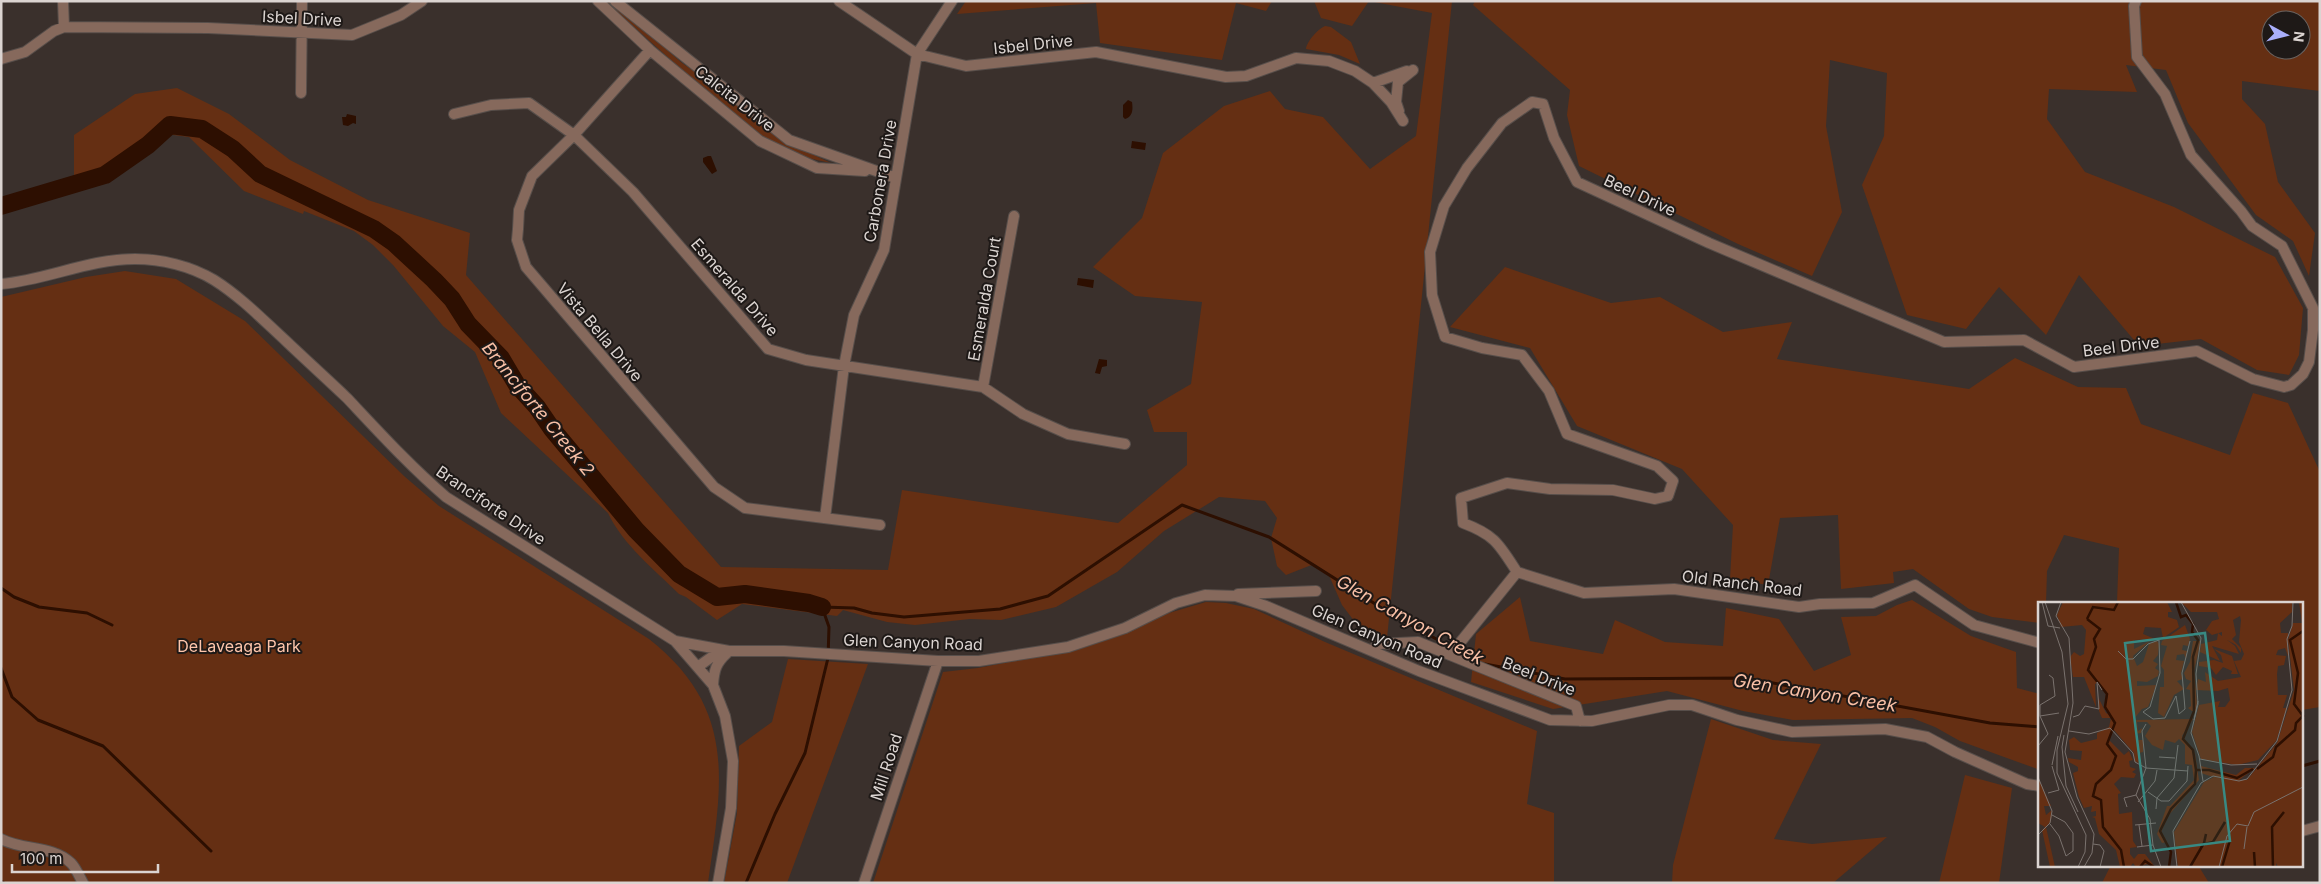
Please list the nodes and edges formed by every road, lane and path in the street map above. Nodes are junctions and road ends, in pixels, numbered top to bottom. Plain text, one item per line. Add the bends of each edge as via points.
1 (63, 1) edge
2 (302, 1) edge
3 (422, 1) edge
4 (598, 1) edge
5 (615, 1) edge
6 (839, 1) edge
7 (952, 1) edge
8 (2136, 1) edge
9 (64, 27) junction
10 (302, 33) junction
11 (650, 50) junction
12 (917, 54) junction
13 (1, 59) edge
14 (1373, 83) junction
15 (300, 93) dead end
16 (454, 114) dead end
17 (574, 135) junction
18 (876, 172) junction
19 (896, 178) junction
20 (1014, 216) dead end
21 (1, 284) edge
22 (844, 366) junction
23 (983, 387) junction
24 (1125, 444) dead end
25 (825, 518) junction
26 (880, 525) dead end
27 (1517, 572) junction
28 (1316, 591) dead end
29 (1205, 595) junction
30 (675, 641) junction
31 (2038, 642) edge
32 (730, 651) junction
33 (1372, 651) junction
34 (1455, 656) junction
35 (938, 661) junction
36 (699, 666) junction
37 (713, 685) junction
38 (1580, 721) junction
39 (2038, 786) edge
40 (2320, 826) edge
41 (2304, 831) edge
42 (1, 839) edge
43 (83, 883) edge
44 (718, 883) edge
45 (864, 883) edge

1 - 9 street
2 - 10 street
3 - 10 street, Isbel Drive via 401,15 352,35
4 - 11 street, Calcita Drive
5 - 18 street, Calcita Drive via 789,140
6 - 12 street, Isbel Drive
7 - 12 street, Carbonera Drive
8 - 27 street, Beel Drive via 2137,57 2165,94 2191,155 2252,226 2282,246 2313,308 2309,362 2303,374 2291,385 2284,386 2252,378 2197,351 2074,367 2024,340 1944,342 1708,243 1577,182 1554,138 1543,104 1532,102 1502,123 1467,168 1444,206 1430,252 1432,295 1444,337 1522,355 1548,391 1567,434 1657,466 1673,481 1668,496 1655,499 1613,490 1550,489 1508,483 1461,498 1464,522 1497,540
9 - 10 street, Isbel Drive via 208,28
9 - 13 street via 25,52
10 - 15 street
11 - 17 street, Vista Bella Drive
11 - 18 street, Calcita Drive via 760,140 818,168
12 - 14 street, Isbel Drive via 966,66 1096,52 1226,76 1246,76 1296,58 1329,61 1355,71
12 - 19 street, Carbonera Drive
14 - 14 street via 1390,102 1403,121 1396,102 1398,82 1412,70
16 - 17 street, Esmeralda Drive via 491,105 529,104
17 - 22 street, Esmeralda Drive via 633,192 768,349
17 - 25 street, Vista Bella Drive via 532,176 519,210 517,240 526,267 714,488 745,508
18 - 19 street, Calcita Drive
19 - 22 street, Carbonera Drive via 884,250 854,315
20 - 23 street, Esmeralda Court
21 - 30 street, Branciforte Drive via 21,283 106,260 136,259 165,262 213,280 243,301 345,396 418,473 446,497
22 - 23 street, Esmeralda Drive
22 - 25 street, Carbonera Drive
23 - 24 street, Esmeralda Drive via 1023,414 1068,434
25 - 26 street, Vista Bella Drive
27 - 31 street, Old Ranch Road via 1584,593 1674,589 1799,607 1873,602 1914,585 1974,625
27 - 34 street via 1457,645
28 - 29 street
29 - 33 street, Glen Canyon Road via 1236,596 1266,606
29 - 35 street, Glen Canyon Road via 1176,603 1125,628 1068,647 980,661
30 - 32 street
30 - 36 street, Branciforte Drive
32 - 35 street, Glen Canyon Road via 784,651
32 - 36 street, Glen Canyon Road via 713,656
32 - 37 street via 719,660
33 - 34 street, Beel Drive via 1378,644 1418,642
33 - 38 street, Glen Canyon Road via 1550,720
34 - 38 street, Beel Drive via 1491,673 1564,699 1576,706
35 - 45 street, Mill Road
36 - 37 street, Branciforte Drive
37 - 44 street, Branciforte Drive via 725,716 733,761 730,808
38 - 39 street, Glen Canyon Road via 1669,705 1692,705 1736,720 1792,732 1885,729 1928,737 2027,784
40 - 41 street
42 - 43 street via 60,855 72,864

